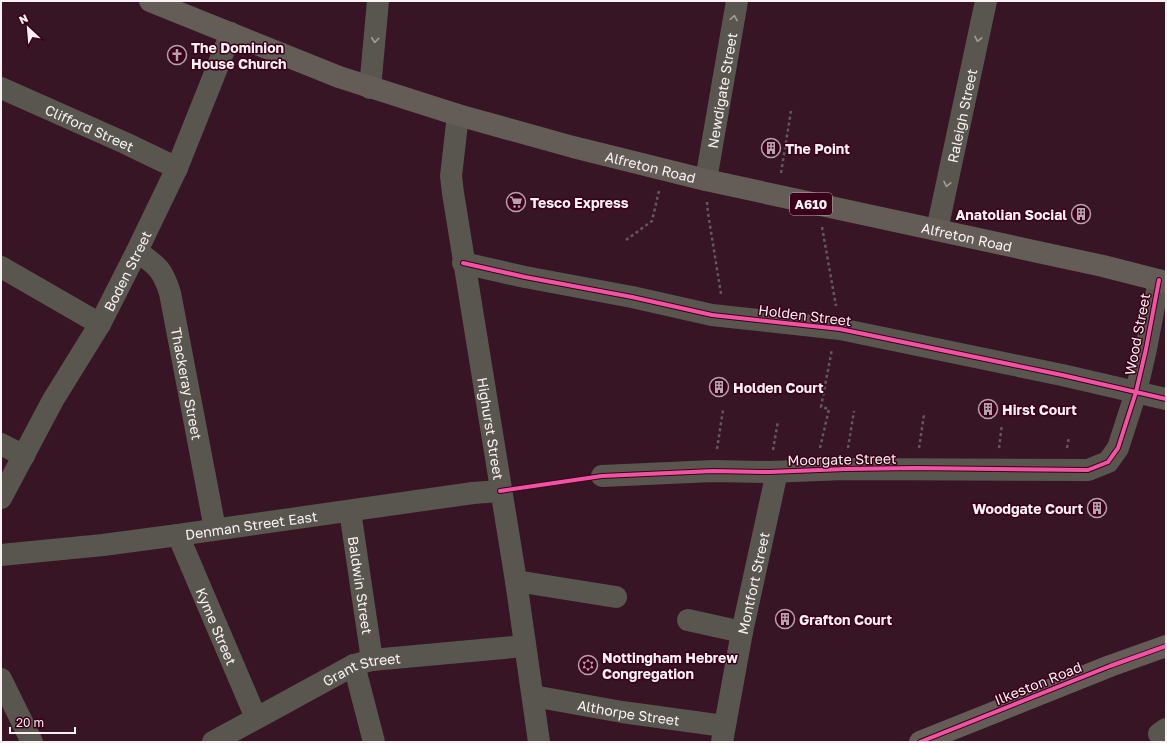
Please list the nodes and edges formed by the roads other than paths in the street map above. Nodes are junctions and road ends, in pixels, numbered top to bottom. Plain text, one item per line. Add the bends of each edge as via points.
1 (150, 1) edge
2 (378, 1) edge
3 (737, 1) edge
4 (986, 1) edge
5 (231, 33) junction
6 (1, 88) edge
7 (370, 88) junction
8 (458, 115) junction
9 (177, 168) junction
10 (706, 180) junction
11 (937, 230) junction
12 (137, 251) junction
13 (463, 263) junction
14 (1, 267) edge
15 (1162, 281) edge
16 (100, 324) junction
17 (1136, 392) junction
18 (1166, 399) edge
19 (1, 444) edge
20 (24, 456) junction
21 (773, 472) junction
22 (602, 476) dead end
23 (500, 491) junction
24 (1, 498) edge
25 (350, 511) junction
26 (215, 529) junction
27 (178, 535) junction
28 (1, 555) edge
29 (516, 581) junction
30 (616, 597) dead end
31 (688, 620) dead end
32 (742, 632) junction
33 (525, 646) junction
34 (1166, 646) edge
35 (363, 662) junction
36 (1, 679) edge
37 (533, 696) junction
38 (256, 718) junction
39 (723, 734) edge
40 (32, 742) edge
41 (213, 742) edge
42 (374, 742) edge
43 (539, 742) edge
44 (920, 742) edge

1 - 5 main road, Alfreton Road / A610
2 -> 7 street
10 -> 3 street, Newdigate Street
4 -> 11 street, Raleigh Street
5 - 7 main road, Alfreton Road / A610
5 - 9 street, Boden Street
6 - 9 street, Clifford Street
7 - 8 main road, Alfreton Road / A610
8 - 10 main road, Alfreton Road / A610
8 - 13 street, Highurst Street via 451,176
9 - 12 street, Boden Street
10 - 11 main road, Alfreton Road / A610
11 - 15 main road, Alfreton Road / A610
12 - 16 street, Boden Street
12 - 26 street, Thackeray Street via 158,266 170,293
13 - 17 street, Holden Street via 704,313 840,329
13 - 23 street, Highurst Street
14 - 16 street
15 - 17 street, Wood Street
16 - 20 street, Boden Street via 53,400
17 - 18 street, Holden Street
17 - 21 street, Moorgate Street via 1118,448 1108,462 1088,470 915,468
19 - 20 street
20 - 24 street, Boden Street
21 - 22 street, Moorgate Street via 713,471
21 - 32 street, Montfort Street
23 - 25 street, Denman Street East
23 - 29 street, Highurst Street
25 - 26 street, Denman Street East
25 - 35 street, Baldwin Street
26 - 27 street, Denman Street East
27 - 28 street, Denman Street East
27 - 38 street, Kyme Street
29 - 30 street
29 - 33 street, Highurst Street
31 - 32 street
32 - 39 street, Montfort Street
33 - 35 street, Grant Street
33 - 37 street, Highurst Street
34 - 44 main road, Ilkeston Road
35 - 38 street, Grant Street
35 - 42 street, Baldwin Street
36 - 40 street
37 - 39 street, Althorpe Street
37 - 43 street, Highurst Street
38 - 41 street, Grant Street

